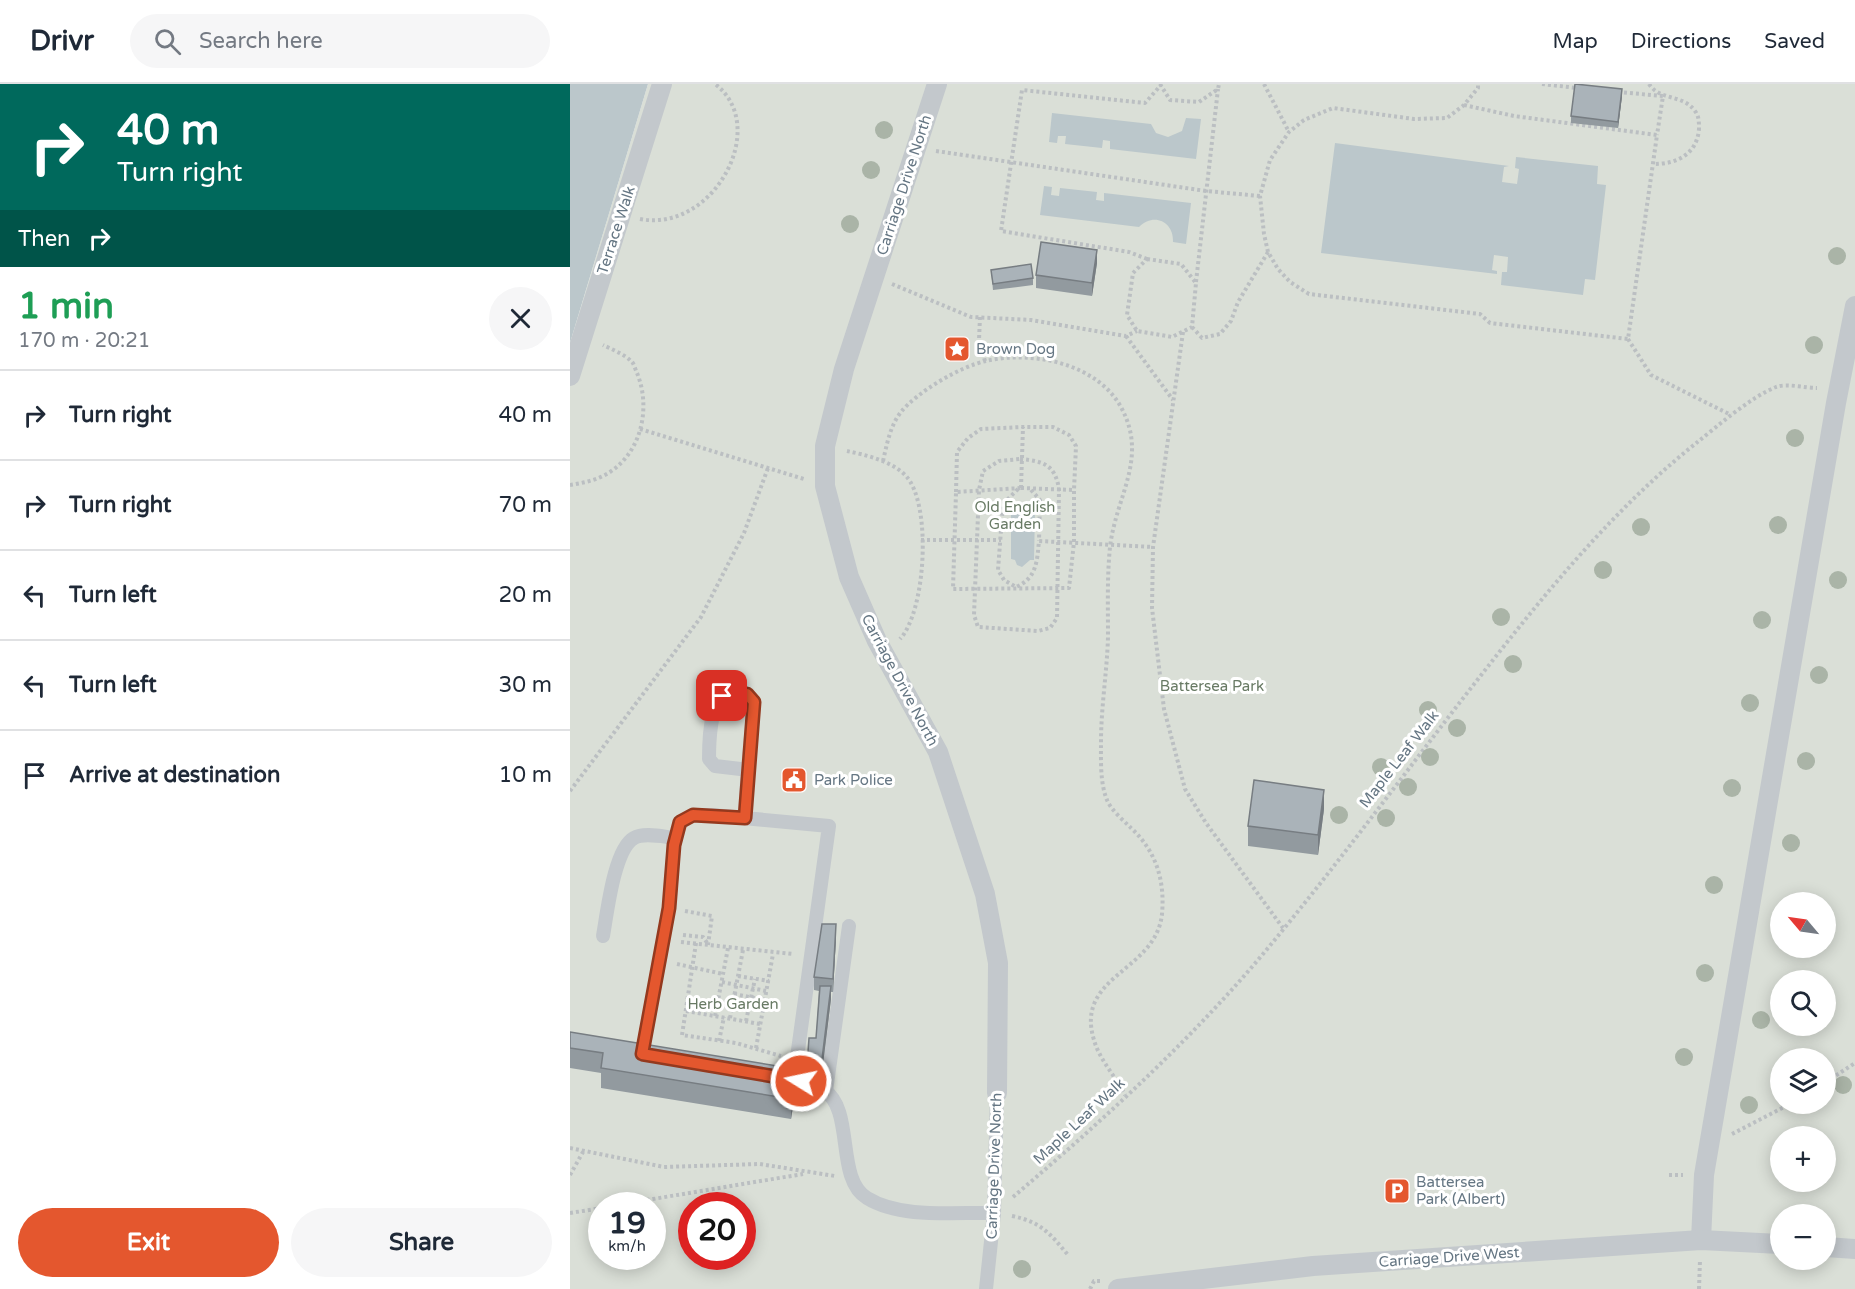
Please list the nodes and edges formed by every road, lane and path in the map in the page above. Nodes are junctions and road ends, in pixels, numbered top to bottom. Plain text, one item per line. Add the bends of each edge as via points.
1 (662, 84) edge
2 (715, 84) edge
3 (937, 84) edge
4 (1264, 84) edge
5 (1478, 84) edge
6 (1542, 84) edge
7 (1649, 84) edge
8 (1160, 85) edge
9 (1219, 87) edge
10 (1585, 88) edge
11 (1607, 91) edge
12 (1662, 96) junction
13 (1464, 105) junction
14 (1289, 132) junction
15 (1657, 135) junction
16 (949, 154) dead end
17 (1011, 162) junction
18 (1654, 164) junction
19 (1206, 191) junction
20 (1260, 196) junction
21 (622, 215) junction
22 (1268, 252) junction
23 (1147, 259) junction
24 (874, 277) junction
25 (1196, 283) junction
26 (1855, 306) edge
27 (980, 317) junction
28 (1192, 327) junction
29 (1137, 331) junction
30 (1183, 332) junction
31 (583, 333) junction
32 (1126, 336) junction
33 (1628, 339) junction
34 (985, 361) junction
35 (570, 376) edge
36 (1838, 390) junction
37 (1174, 400) junction
38 (1731, 415) junction
39 (1023, 427) junction
40 (640, 429) junction
41 (825, 446) junction
42 (1020, 459) junction
43 (883, 461) junction
44 (768, 468) junction
45 (570, 484) edge
46 (825, 486) junction
47 (1021, 488) junction
48 (1059, 489) junction
49 (979, 490) junction
50 (1074, 490) junction
51 (956, 492) junction
52 (979, 539) junction
53 (921, 540) junction
54 (956, 540) junction
55 (1001, 540) junction
56 (1040, 541) junction
57 (1058, 541) junction
58 (1074, 542) junction
59 (1110, 545) junction
60 (1154, 547) junction
61 (1016, 587) junction
62 (1056, 587) junction
63 (974, 588) junction
64 (885, 654) junction
65 (749, 770) junction
66 (570, 791) edge
67 (745, 818) junction
68 (676, 838) junction
69 (669, 908) junction
70 (849, 926) dead end
71 (1283, 928) junction
72 (670, 933) junction
73 (603, 936) dead end
74 (696, 943) junction
75 (708, 945) junction
76 (728, 948) junction
77 (743, 950) junction
78 (773, 954) junction
79 (811, 958) junction
80 (672, 963) dead end
81 (692, 969) junction
82 (723, 974) junction
83 (738, 976) junction
84 (755, 979) junction
85 (768, 981) junction
86 (722, 982) junction
87 (736, 985) junction
88 (753, 989) junction
89 (766, 991) junction
90 (734, 994) junction
91 (751, 997) junction
92 (765, 1000) junction
93 (718, 1002) junction
94 (732, 1004) junction
95 (749, 1007) junction
96 (763, 1009) junction
97 (686, 1011) junction
98 (715, 1016) junction
99 (727, 1018) junction
100 (746, 1021) junction
101 (760, 1024) junction
102 (719, 1041) junction
103 (756, 1048) junction
104 (666, 1058) edge
105 (797, 1059) junction
106 (1855, 1064) edge
107 (771, 1076) edge
108 (1836, 1076) edge
109 (794, 1079) junction
110 (826, 1091) junction
111 (997, 1094) joint
112 (1125, 1095) junction
113 (1770, 1114) edge
114 (1710, 1145) junction
115 (570, 1148) edge
116 (583, 1152) junction
117 (807, 1173) junction
118 (570, 1174) edge
119 (838, 1177) dead end
120 (666, 1197) edge
121 (588, 1210) edge
122 (570, 1213) edge
123 (994, 1213) junction
124 (1701, 1240) junction
125 (1770, 1243) edge
126 (1836, 1248) edge
127 (1855, 1249) edge
128 (1069, 1256) dead end
129 (986, 1289) edge
130 (1118, 1289) edge
131 (1699, 1289) edge

1 - 21 street, Terrace Walk
2 - 21 path via 735,112 737,140 727,174 706,201 687,214 664,221
3 - 24 street, Carriage Drive North
4 - 14 path
5 - 13 path
6 - 10 path
7 - 12 path via 1654,93
8 - 9 path via 1170,100 1199,102
8 - 17 path via 1145,103 1022,90
9 - 19 path
11 - 12 path
12 - 15 path
12 - 18 path via 1686,103 1695,111 1698,134 1696,144 1687,154 1666,164
13 - 14 path via 1447,118 1414,119 1333,108 1304,120
13 - 15 path via 1514,116
14 - 20 path via 1270,160
15 - 18 path
16 - 17 path
17 - 19 path
17 - 23 path via 1001,231 1129,252
18 - 33 path
19 - 20 path
19 - 25 path
20 - 22 path
21 - 31 street, Terrace Walk
22 - 28 path via 1220,334 1202,338
22 - 33 path via 1290,282 1309,294 1480,314 1490,322
23 - 25 path via 1181,264
23 - 29 path via 1133,273 1127,315
24 - 27 path via 971,317
24 - 41 street, Carriage Drive North via 844,369
25 - 28 path
26 - 36 street
27 - 32 path via 1031,320
27 - 34 path via 979,340
28 - 30 path
29 - 30 path via 1172,337
29 - 32 path
30 - 37 path
31 - 35 street, Terrace Walk
31 - 40 path via 632,361 642,384 646,408
32 - 37 path
33 - 38 path via 1651,375
34 - 43 path via 914,397 888,436
34 - 59 path via 1036,360 1064,365 1092,375 1114,394 1132,433 1132,460
36 - 38 path, Maple Leaf Walk via 1778,386
36 - 114 street
37 - 60 path
38 - 71 path, Maple Leaf Walk via 1652,478 1588,544 1536,604
39 - 42 path
39 - 50 path via 1053,427 1069,435 1076,446
39 - 51 path via 981,429 968,438 957,452
40 - 44 path
40 - 45 path via 630,452 610,472
41 - 43 path
41 - 46 street, Carriage Drive North
42 - 47 path
42 - 48 path via 1049,466 1057,475
42 - 49 path via 999,461 983,471
43 - 53 path via 906,476 919,502
44 - 46 path
44 - 66 path via 744,533 701,617
46 - 64 street, Carriage Drive North via 849,577
47 - 48 path
47 - 49 path
47 - 55 path via 1004,504
47 - 56 path via 1032,490 1040,500
48 - 50 path
48 - 57 path
49 - 51 path
49 - 52 path
50 - 58 path
51 - 54 path
52 - 54 path
52 - 55 path
52 - 63 path
53 - 54 path
53 - 64 path via 922,578 917,601 907,632
54 - 63 path via 953,588
55 - 61 path via 998,570 1004,580
56 - 57 path
56 - 61 path via 1037,565 1029,582
57 - 58 path
57 - 62 path
58 - 59 path
58 - 62 path via 1069,588
59 - 60 path
59 - 112 path via 1101,739 1103,787 1108,802 1152,852 1159,867 1162,894 1157,934 1143,954 1110,979 1092,1006 1090,1025 1095,1043
60 - 71 path via 1152,608 1156,658 1164,709 1185,789
61 - 62 path
61 - 63 path
62 - 63 path via 1057,618 1050,628 1038,631 978,627
64 - 111 street, Carriage Drive North via 938,752 985,894 998,963
65 - 65 lane via 754,702 747,694 722,696 712,724 709,759 715,766
65 - 67 lane
67 - 68 lane via 693,815 680,822
67 - 79 lane via 829,826
68 - 69 lane
68 - 73 lane via 643,836 625,846
69 - 72 lane
69 - 75 path via 712,916
70 - 110 lane
71 - 112 path, Maple Leaf Walk via 1193,1031
72 - 74 path via 675,941
72 - 75 path via 703,937
72 - 104 lane via 642,1054
74 - 75 path
74 - 81 path
75 - 76 path
76 - 77 path
76 - 82 path
77 - 78 path
77 - 83 path
78 - 79 path
78 - 85 path
79 - 105 lane
80 - 81 path
81 - 82 path
81 - 97 path
82 - 86 path
83 - 84 path
83 - 87 path
84 - 85 path
84 - 88 path
85 - 89 path
86 - 87 path
86 - 93 path
87 - 88 path
87 - 90 path
88 - 89 path
88 - 91 path
89 - 92 path
90 - 91 path
90 - 94 path
91 - 92 path
91 - 95 path
92 - 96 path
93 - 94 path
93 - 98 path
94 - 95 path
94 - 99 path
95 - 96 path
95 - 100 path
96 - 101 path
97 - 98 path
97 - 102 path via 682,1035
98 - 99 path
99 - 100 path
99 - 102 path
100 - 101 path
101 - 103 path
102 - 103 path
103 - 105 path
105 - 109 lane
106 - 108 path
107 - 109 lane
109 - 110 lane
110 - 123 lane via 839,1114 852,1178 865,1197 887,1207
111 - 123 lane, Carriage Drive North
112 - 123 path, Maple Leaf Walk
113 - 114 path
114 - 124 street via 1704,1175
115 - 116 path
116 - 117 path via 664,1167 760,1164
116 - 118 path
117 - 119 path
117 - 120 path
121 - 122 path
123 - 128 path via 1034,1220
123 - 129 lane, Carriage Drive North
124 - 125 street, Carriage Drive West
124 - 130 street, Carriage Drive West via 1312,1266
124 - 131 path
126 - 127 street

